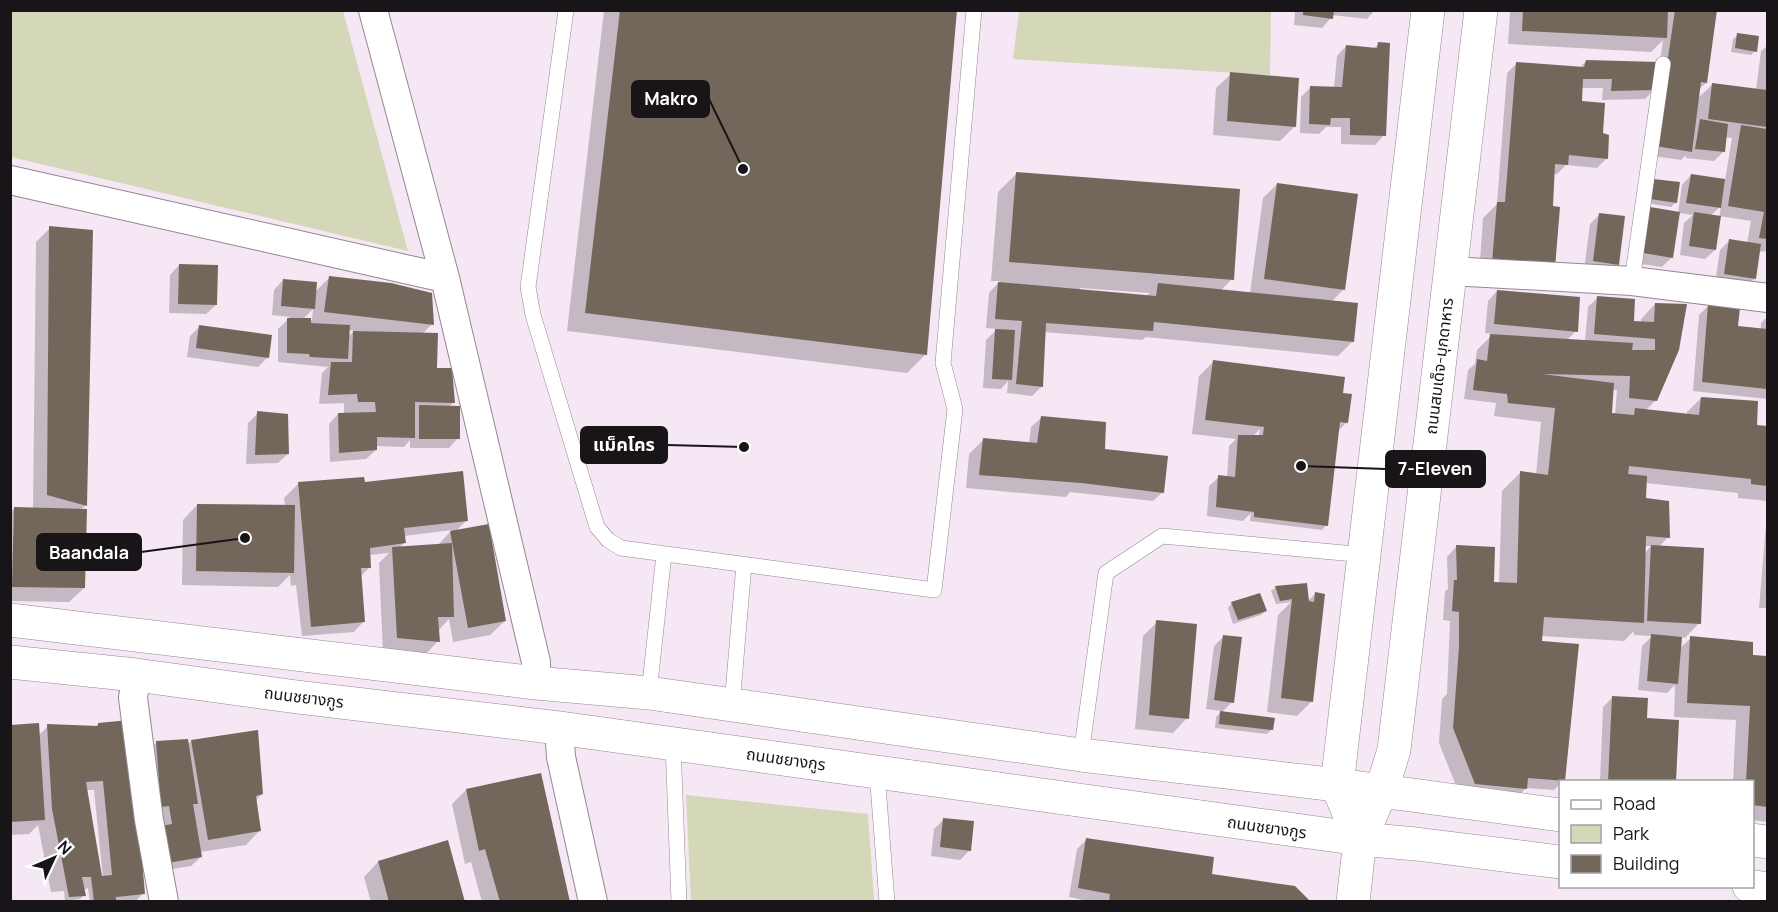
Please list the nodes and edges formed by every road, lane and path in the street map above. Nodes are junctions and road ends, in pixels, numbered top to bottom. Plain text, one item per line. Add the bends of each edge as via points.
1 (373, 10) edge
2 (566, 10) edge
3 (974, 10) edge
4 (1428, 10) edge
5 (1481, 10) edge
6 (1663, 64) dead end
7 (10, 180) edge
8 (1450, 271) junction
9 (446, 278) junction
10 (1632, 281) junction
11 (1767, 298) edge
12 (664, 554) junction
13 (1365, 555) junction
14 (744, 564) junction
15 (10, 620) edge
16 (10, 662) edge
17 (136, 675) junction
18 (536, 683) junction
19 (649, 693) junction
20 (732, 705) junction
21 (559, 728) junction
22 (673, 744) junction
23 (1081, 755) junction
24 (877, 772) junction
25 (1337, 785) junction
26 (1382, 792) junction
27 (1559, 815) edge
28 (1360, 839) junction
29 (1559, 862) edge
30 (164, 902) edge
31 (593, 902) edge
32 (679, 902) edge
33 (887, 902) edge
34 (1353, 902) edge

1 - 9 street
2 - 12 lane via 528,287 533,315 597,527 621,548
3 - 14 lane via 943,363 955,409 934,590
4 - 13 main road
5 - 8 main road, ถนนสมเด็จ-มุกดาหาร
6 - 10 lane
7 - 9 street
8 - 10 street
8 - 26 main road, ถนนสมเด็จ-มุกดาหาร via 1394,750
9 - 18 street via 536,662
10 - 11 street
12 - 14 lane
12 - 19 lane
13 - 23 lane via 1162,536 1107,573
13 - 25 main road
14 - 20 lane
15 - 18 main road
16 - 17 main road, ถนนชยางกูร
17 - 21 main road, ถนนชยางกูร
17 - 30 street via 134,709
18 - 19 main road
19 - 20 main road
20 - 23 main road
21 - 22 main road, ถนนชยางกูร
21 - 31 street via 561,757
22 - 24 main road, ถนนชยางกูร
22 - 32 lane
23 - 25 main road
24 - 28 main road, ถนนชยางกูร
24 - 33 lane
25 - 26 main road
25 - 28 main road
26 - 27 main road
26 - 28 main road, ถนนสมเด็จ-มุกดาหาร
28 - 29 main road, ถนนชยางกูร
28 - 34 main road

